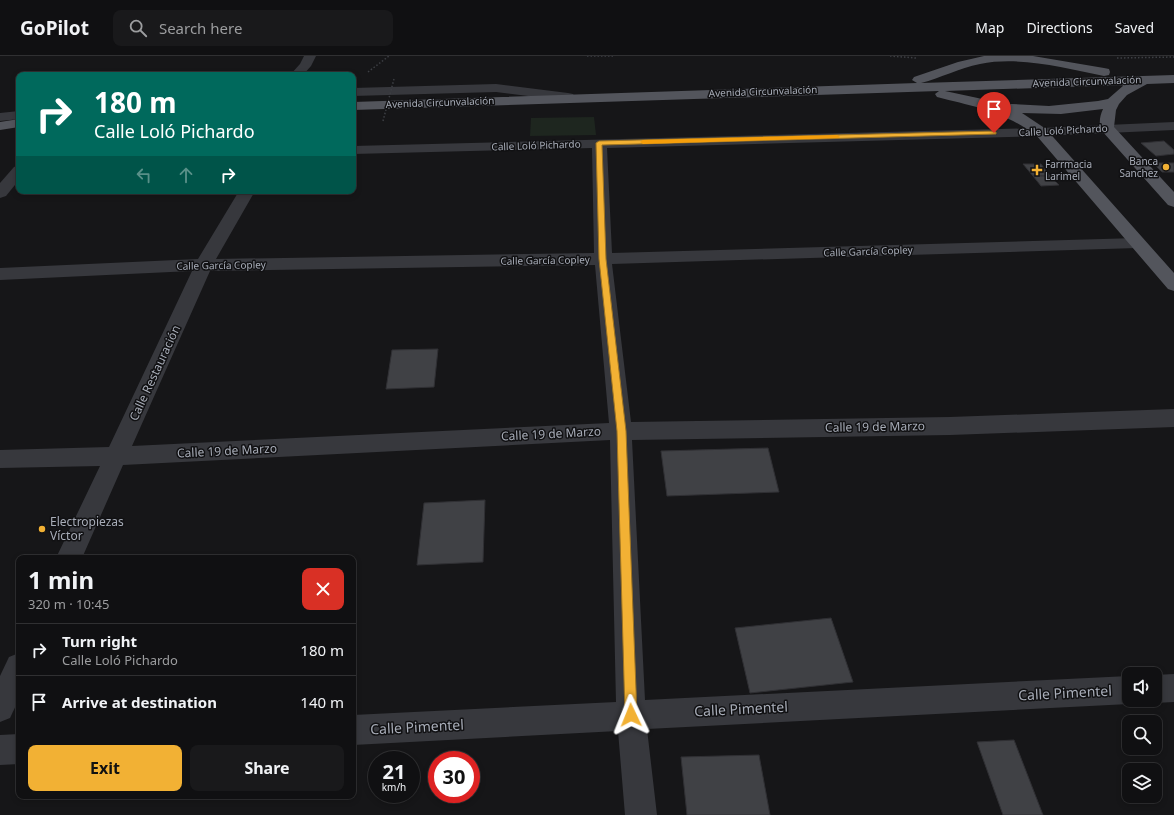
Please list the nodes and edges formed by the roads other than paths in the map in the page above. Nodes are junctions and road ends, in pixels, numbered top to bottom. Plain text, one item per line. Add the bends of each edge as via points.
1 (953, 68) junction
2 (1085, 69) junction
3 (1174, 78) edge
4 (1145, 79) junction
5 (1106, 81) junction
6 (956, 85) junction
7 (903, 87) junction
8 (356, 92) edge
9 (568, 97) junction
10 (1113, 101) junction
11 (978, 102) junction
12 (356, 106) edge
13 (998, 107) junction
14 (16, 115) edge
15 (0, 117) edge
16 (16, 123) edge
17 (0, 126) edge
18 (1174, 126) edge
19 (1107, 128) junction
20 (1041, 132) junction
21 (599, 143) junction
22 (356, 150) edge
23 (16, 174) edge
24 (0, 193) edge
25 (245, 194) edge
26 (1174, 202) edge
27 (1137, 243) junction
28 (603, 259) junction
29 (204, 265) junction
30 (0, 274) edge
31 (1174, 285) edge
32 (1174, 418) edge
33 (622, 431) junction
34 (116, 456) junction
35 (0, 460) edge
36 (70, 555) edge
37 (16, 673) edge
38 (1174, 688) edge
39 (1162, 689) edge
40 (1122, 690) edge
41 (0, 708) edge
42 (631, 715) junction
43 (356, 730) edge
44 (16, 749) edge
45 (0, 750) edge
46 (641, 815) edge

1 - 2 main road via 990,59 1015,58
1 - 6 main road via 951,75
1 - 7 main road
2 - 4 main road
2 - 5 main road
3 - 4 main road, Avenida Circunvalación
4 - 5 main road, Avenida Circunvalación
4 - 10 main road via 1128,88
5 - 6 main road, Avenida Circunvalación
5 - 10 main road via 1112,88
6 - 7 main road, Avenida Circunvalación
6 - 11 main road
7 - 9 main road, Avenida Circunvalación
7 - 11 main road
8 - 9 street via 496,88
9 - 12 main road, Avenida Circunvalación
10 - 13 main road via 1070,110 1045,111
10 - 19 main road via 1106,118
11 - 13 main road
13 - 20 main road via 1026,120
14 - 15 street
16 - 17 main road
18 - 19 street, Calle Loló Pichardo
19 - 20 street, Calle Loló Pichardo
19 - 26 main road
20 - 21 street, Calle Loló Pichardo
20 - 27 main road
21 - 22 street, Calle Loló Pichardo
21 - 28 street
23 - 24 street
25 - 29 street, Calle Restauración
27 - 28 street, Calle García Copley
27 - 31 main road
28 - 29 street, Calle García Copley
28 - 33 street
29 - 30 street, Calle García Copley
29 - 34 street, Calle Restauración
32 - 33 street, Calle 19 de Marzo via 950,426
33 - 34 street, Calle 19 de Marzo
33 - 42 street
34 - 35 street, Calle 19 de Marzo
34 - 36 street, Calle Restauración
37 - 41 street
38 - 39 street
40 - 42 street, Calle Pimentel
42 - 43 street, Calle Pimentel
42 - 46 street
44 - 45 street

